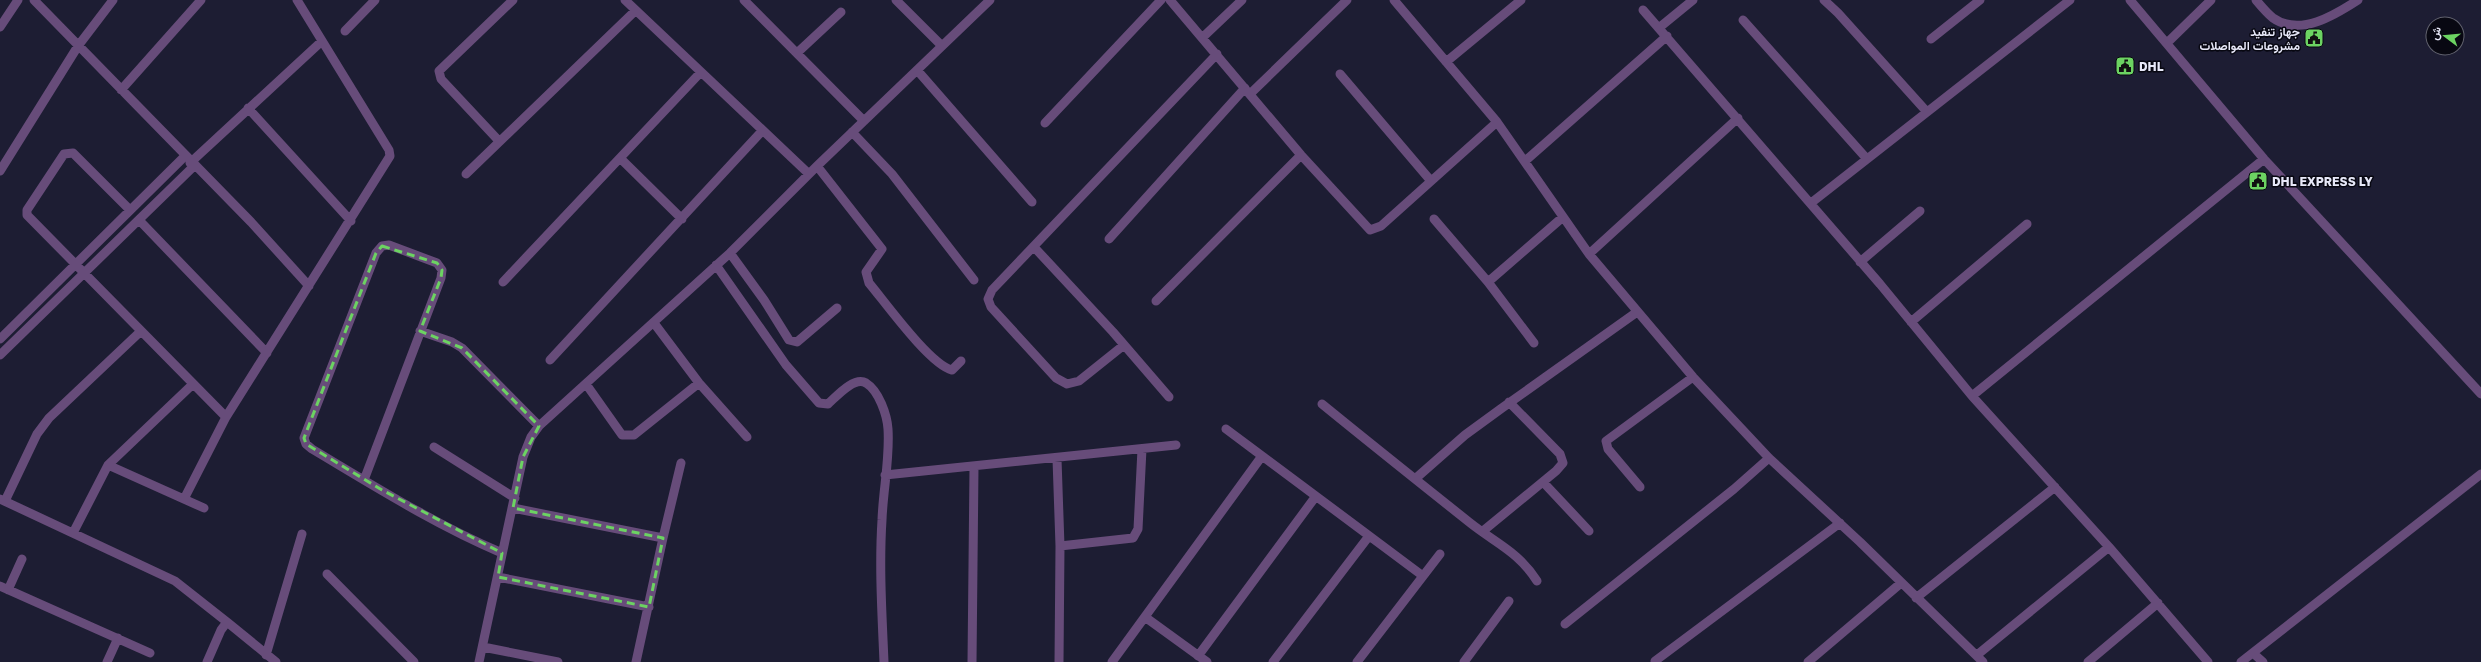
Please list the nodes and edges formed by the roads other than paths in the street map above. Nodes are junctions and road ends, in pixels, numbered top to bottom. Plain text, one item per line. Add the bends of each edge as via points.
1 (18, 0) edge
2 (34, 0) edge
3 (113, 0) edge
4 (201, 0) edge
5 (297, 0) edge
6 (375, 0) edge
7 (513, 0) edge
8 (625, 0) edge
9 (744, 0) edge
10 (896, 0) edge
11 (990, 0) edge
12 (1162, 0) edge
13 (1170, 0) edge
14 (1242, 0) edge
15 (1347, 0) edge
16 (1394, 0) edge
17 (1521, 0) edge
18 (1693, 0) edge
19 (1824, 0) edge
20 (1980, 0) edge
21 (2070, 0) edge
22 (2130, 0) edge
23 (2211, 0) edge
24 (2256, 0) edge
25 (2358, 0) edge
26 (1643, 10) dead end
27 (636, 11) junction
28 (841, 12) dead end
29 (1743, 20) dead end
30 (0, 27) edge
31 (1660, 27) junction
32 (345, 31) dead end
33 (1667, 36) junction
34 (1202, 38) junction
35 (1931, 39) dead end
36 (322, 41) junction
37 (2168, 43) junction
38 (78, 46) junction
39 (942, 46) junction
40 (797, 53) junction
41 (1217, 54) junction
42 (1446, 62) junction
43 (917, 70) junction
44 (701, 72) junction
45 (1340, 74) dead end
46 (121, 90) junction
47 (1248, 91) junction
48 (248, 108) junction
49 (1926, 112) junction
50 (1738, 118) junction
51 (864, 120) junction
52 (1045, 122) dead end
53 (1497, 122) junction
54 (762, 131) junction
55 (852, 132) junction
56 (499, 142) junction
57 (1301, 155) junction
58 (621, 159) junction
59 (1867, 159) junction
60 (2264, 159) junction
61 (1525, 161) junction
62 (190, 162) junction
63 (817, 166) junction
64 (0, 170) edge
65 (466, 174) dead end
66 (809, 174) junction
67 (1431, 181) junction
68 (1032, 202) dead end
69 (1811, 203) junction
70 (130, 210) junction
71 (1920, 212) dead end
72 (1563, 217) junction
73 (682, 219) junction
74 (1434, 219) dead end
75 (139, 220) junction
76 (351, 221) junction
77 (2027, 224) dead end
78 (1109, 239) dead end
79 (1034, 247) junction
80 (730, 253) junction
81 (1589, 254) junction
82 (1860, 262) junction
83 (75, 264) junction
84 (716, 266) junction
85 (84, 273) junction
86 (974, 280) dead end
87 (503, 282) dead end
88 (1488, 282) junction
89 (309, 286) junction
90 (1156, 301) dead end
91 (837, 308) dead end
92 (1637, 312) junction
93 (1911, 322) junction
94 (654, 323) junction
95 (141, 331) junction
96 (420, 331) junction
97 (0, 339) edge
98 (1534, 343) dead end
99 (1124, 345) junction
100 (267, 353) junction
101 (0, 355) edge
102 (550, 360) dead end
103 (961, 361) dead end
104 (1693, 377) junction
105 (698, 383) junction
106 (193, 384) junction
107 (586, 384) junction
108 (2481, 394) edge
109 (1972, 396) junction
110 (1169, 397) dead end
111 (1509, 402) junction
112 (1322, 404) dead end
113 (226, 417) junction
114 (539, 426) junction
115 (1226, 429) dead end
116 (747, 437) dead end
117 (1176, 445) dead end
118 (434, 447) dead end
119 (1142, 449) junction
120 (1262, 456) junction
121 (1769, 458) junction
122 (1057, 459) junction
123 (682, 463) dead end
124 (108, 465) junction
125 (974, 467) junction
126 (2481, 474) edge
127 (885, 475) junction
128 (1415, 479) junction
129 (364, 480) junction
130 (1543, 482) junction
131 (2055, 487) junction
132 (1640, 488) dead end
133 (1316, 496) junction
134 (515, 498) junction
135 (184, 499) junction
136 (2, 500) edge
137 (204, 508) dead end
138 (513, 508) junction
139 (1840, 523) junction
140 (1589, 531) dead end
141 (1483, 532) junction
142 (73, 533) junction
143 (302, 534) dead end
144 (1369, 536) junction
145 (662, 538) junction
146 (1060, 546) junction
147 (2109, 547) junction
148 (502, 553) junction
149 (1440, 554) dead end
150 (22, 559) dead end
151 (327, 574) dead end
152 (1423, 576) junction
153 (498, 577) junction
154 (1537, 581) dead end
155 (1901, 583) junction
156 (4, 588) edge
157 (1916, 598) junction
158 (1509, 601) dead end
159 (2158, 604) junction
160 (648, 607) junction
161 (1145, 617) junction
162 (227, 622) junction
163 (1565, 624) dead end
164 (118, 638) junction
165 (483, 647) junction
166 (150, 653) dead end
167 (2253, 653) junction
168 (266, 655) junction
169 (1198, 656) junction
170 (1980, 659) edge
171 (1468, 661) edge
172 (1655, 661) dead end
173 (107, 662) edge
174 (207, 662) edge
175 (276, 662) edge
176 (414, 662) edge
177 (479, 662) edge
178 (558, 662) edge
179 (636, 662) edge
180 (884, 662) edge
181 (972, 662) edge
182 (1059, 662) edge
183 (1112, 662) edge
184 (1207, 662) edge
185 (1273, 662) edge
186 (1357, 662) edge
187 (1808, 662) edge
188 (2088, 662) edge
189 (2208, 662) edge
190 (2241, 662) edge
191 (2264, 662) edge

1 - 30 street
2 - 38 street
3 - 38 street
4 - 46 street
5 - 36 street
6 - 32 street
7 - 56 street via 440,71 441,79
8 - 27 street
9 - 40 street
10 - 39 street
11 - 39 street
12 - 52 street
13 - 34 street
14 - 34 street
15 - 47 street
16 - 42 street
17 - 42 street
18 - 31 street
19 - 49 street
20 - 35 street
21 - 49 street
22 - 37 street
23 - 37 street
24 - 25 street via 2273,18 2299,25 2324,20
26 - 31 street
27 - 44 street
27 - 56 street
28 - 40 street
29 - 59 street
31 - 33 street
33 - 50 street
33 - 61 street
34 - 41 street
36 - 48 street
36 - 76 street via 389,150 390,156
37 - 60 street
38 - 46 street
38 - 64 street
39 - 43 street
40 - 51 street
41 - 47 street
41 - 79 street
42 - 53 street
43 - 51 street
43 - 68 street
44 - 54 street
44 - 58 street
45 - 67 street
46 - 62 street
47 - 57 street
47 - 78 street
48 - 62 street
48 - 76 street
49 - 59 street
50 - 69 street
50 - 81 street
51 - 55 street
53 - 61 street
53 - 67 street
54 - 66 street
54 - 73 street
55 - 63 street
55 - 86 street via 902,186
56 - 65 street
57 - 67 street via 1370,230 1381,226
57 - 90 street
58 - 73 street
58 - 87 street
59 - 69 street
60 - 108 street
60 - 109 street
61 - 72 street
62 - 70 street
62 - 75 street
62 - 89 street via 251,222
63 - 66 street
63 - 103 street via 882,249 879,257 866,272 869,283 926,351 944,368 952,370
66 - 80 street
69 - 82 street
70 - 83 street
70 - 83 street via 73,153 64,154 29,205 27,215
71 - 82 street
72 - 81 street
72 - 88 street
73 - 102 street
74 - 88 street
75 - 85 street
75 - 100 street
76 - 89 street
77 - 93 street
79 - 99 street
79 - 99 street via 992,290 988,299 991,307 1056,378 1067,384 1079,381
80 - 84 street
80 - 91 street via 789,340 797,342 804,339
81 - 92 street
82 - 93 street
83 - 85 street
83 - 97 street
84 - 94 street
84 - 127 street via 786,365 818,403 828,404 852,384 866,384 883,407 888,428
85 - 95 street
85 - 101 street
88 - 98 street
89 - 100 street
92 - 104 street
92 - 111 street
93 - 109 street
94 - 105 street
94 - 107 street
95 - 106 street
95 - 136 street via 49,418 36,434
96 - 114 street via 462,348
96 - 129 street
96 - 129 street via 442,270 437,262 389,245 382,246 376,253 304,438 312,449
99 - 110 street
100 - 113 street
104 - 121 street
104 - 132 street via 1606,441 1608,449
105 - 107 street via 634,435 622,435
105 - 116 street
106 - 113 street
106 - 124 street
107 - 114 street
109 - 131 street
111 - 128 street
111 - 130 street via 1560,454 1563,463
112 - 128 street
113 - 135 street
114 - 134 street via 531,437 524,457
115 - 120 street
117 - 119 street
118 - 134 street
119 - 122 street
119 - 146 street via 1138,529 1133,538
120 - 133 street
120 - 161 street
121 - 139 street
121 - 163 street
122 - 125 street
122 - 146 street
123 - 145 street
124 - 135 street
124 - 142 street
125 - 127 street
125 - 181 street
126 - 167 street
127 - 180 street via 880,581
128 - 141 street
129 - 148 street via 473,541
130 - 140 street
130 - 141 street
131 - 147 street
131 - 157 street
133 - 144 street
133 - 169 street
134 - 138 street
135 - 137 street
136 - 142 street
138 - 145 street
138 - 148 street
139 - 155 street
139 - 172 street
141 - 154 street via 1514,553
142 - 162 street via 175,581
143 - 168 street
144 - 152 street
144 - 185 street
145 - 160 street
146 - 182 street
147 - 159 street
147 - 170 street
148 - 153 street
149 - 152 street
150 - 156 street
151 - 176 street
152 - 186 street
153 - 160 street
153 - 165 street
155 - 157 street
155 - 187 street
156 - 164 street
157 - 170 street
158 - 171 street
159 - 188 street
159 - 189 street
160 - 179 street
161 - 169 street
161 - 183 street
162 - 168 street
162 - 174 street
164 - 166 street
164 - 173 street
165 - 177 street
165 - 178 street
167 - 190 street
167 - 191 street
168 - 175 street
169 - 184 street

